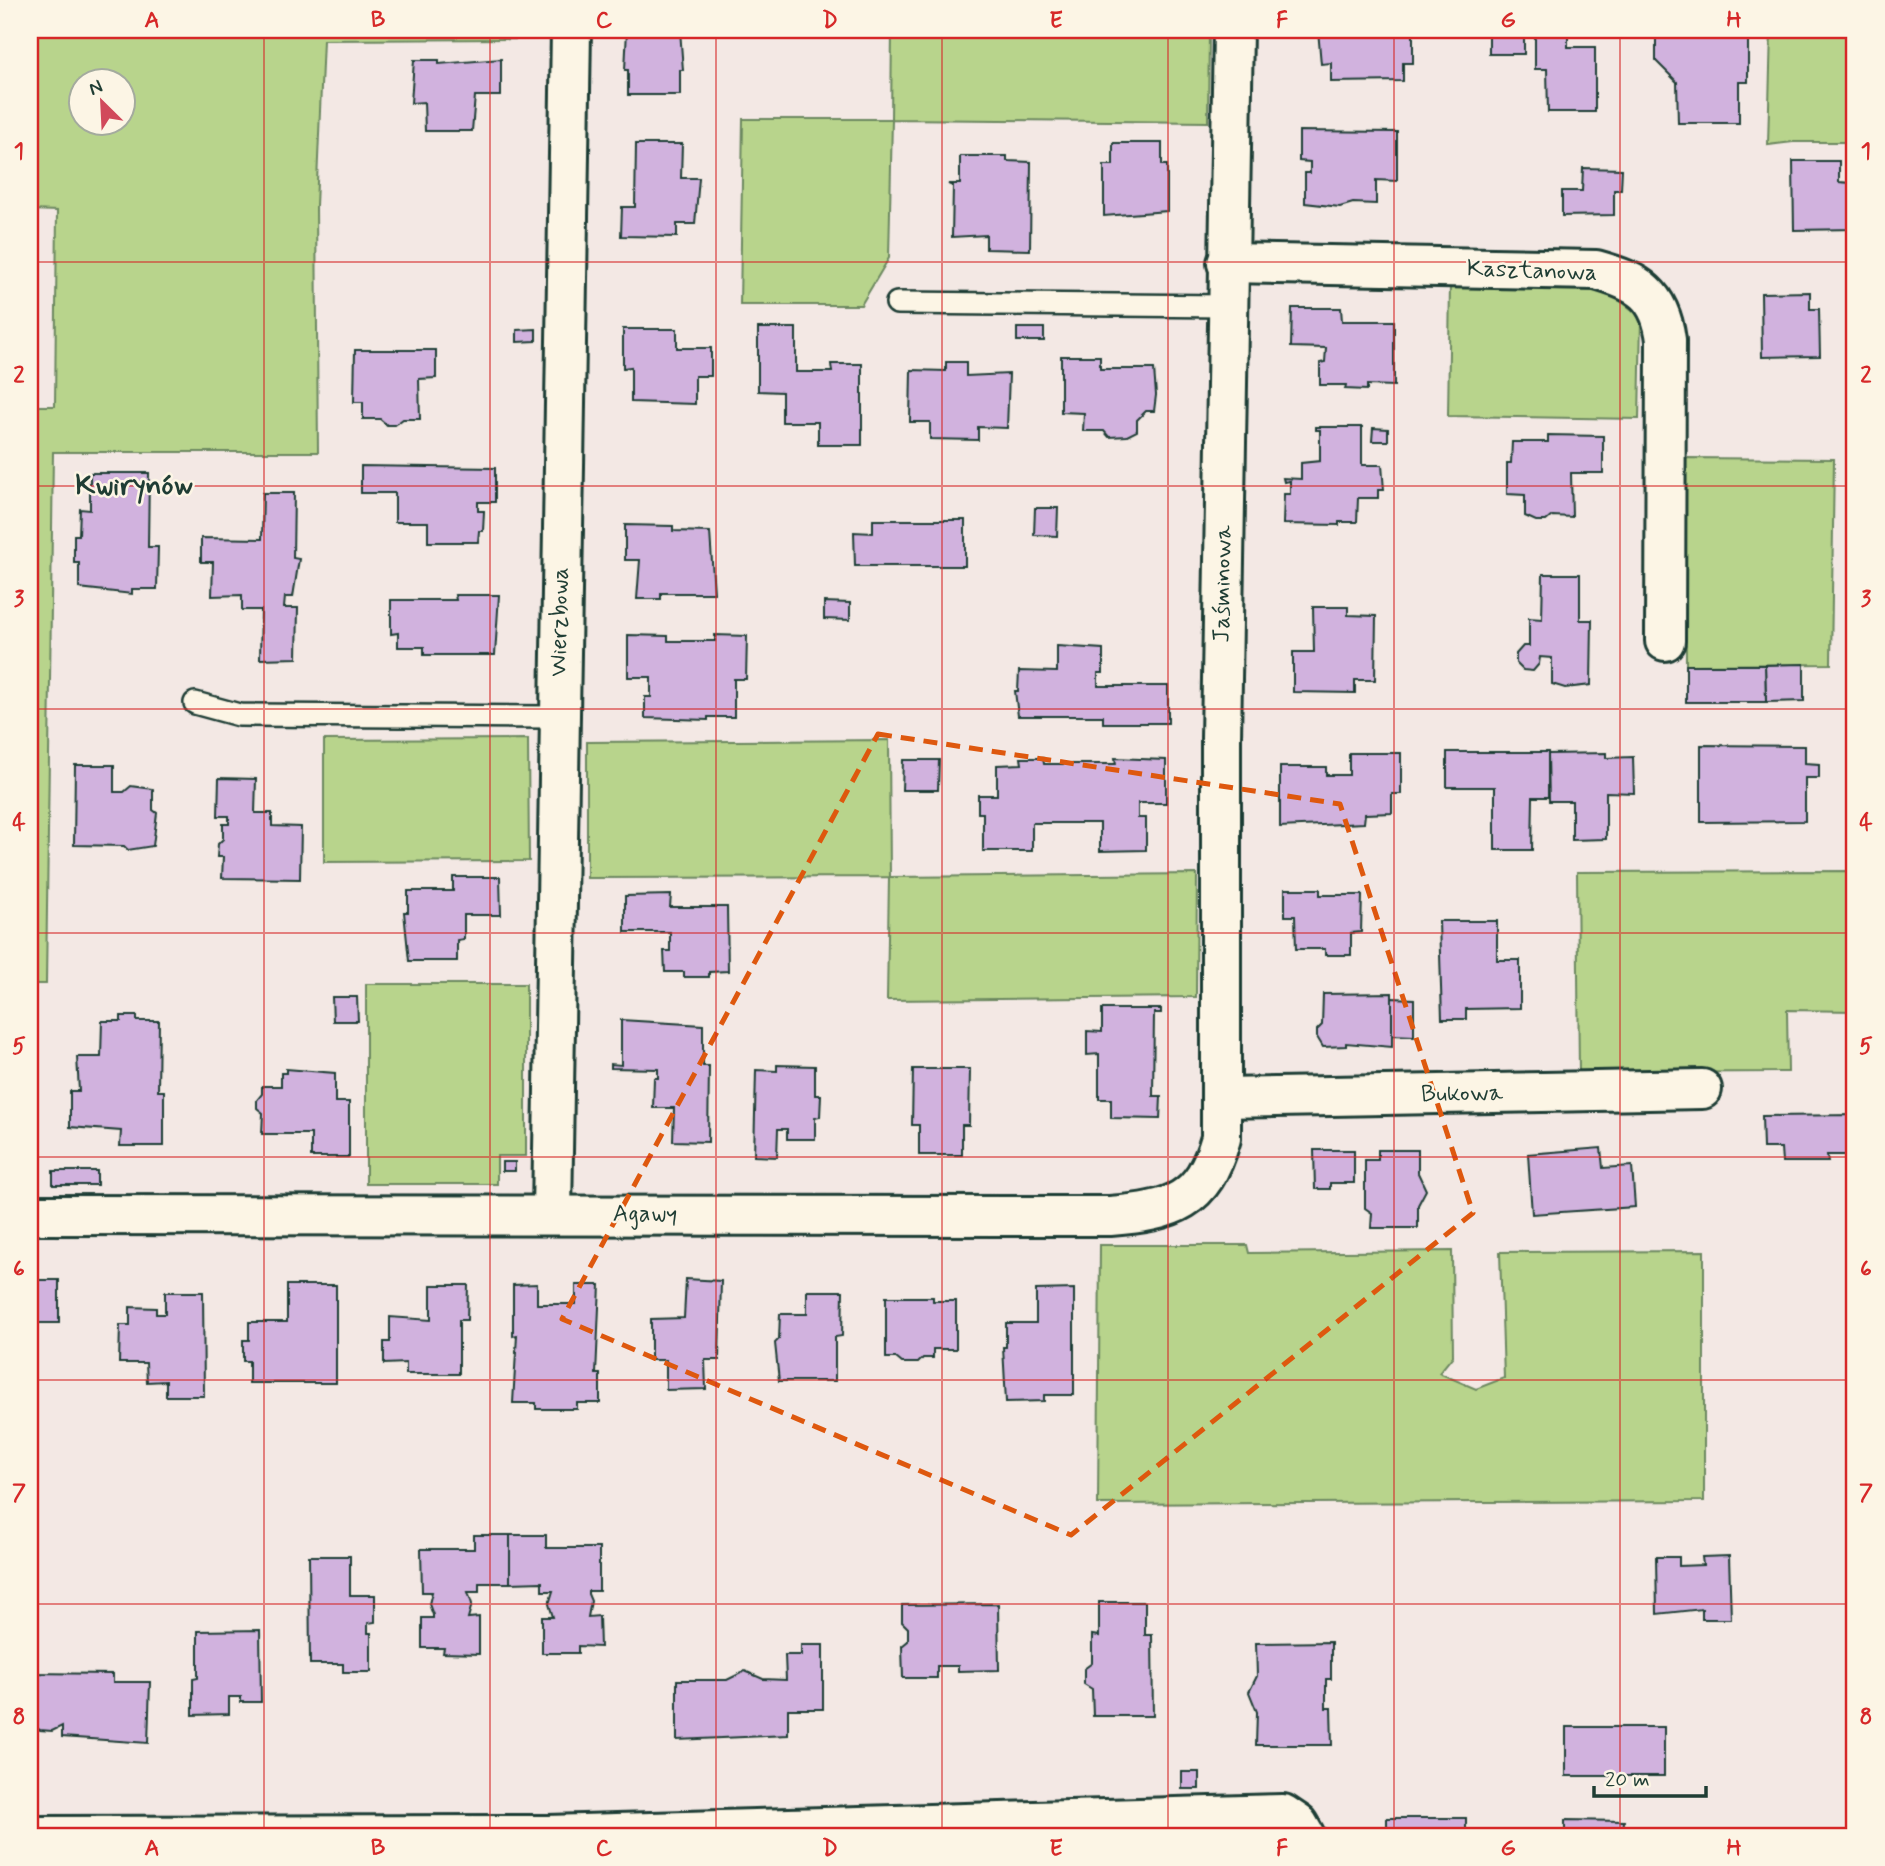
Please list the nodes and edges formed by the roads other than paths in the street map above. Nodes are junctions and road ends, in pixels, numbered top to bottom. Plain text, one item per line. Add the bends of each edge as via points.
1 (571, 30) edge
2 (1233, 30) edge
3 (1227, 263) junction
4 (897, 303) dead end
5 (1227, 306) junction
6 (1665, 641) dead end
7 (195, 703) dead end
8 (558, 717) junction
9 (1702, 1089) dead end
10 (1222, 1098) junction
11 (1221, 1138) joint
12 (552, 1214) junction
13 (30, 1215) edge
14 (1294, 1825) edge
15 (548, 1835) edge
16 (32, 1836) edge

1 - 8 street, Wierzbowa
2 - 3 street, Jaśminowa
3 - 5 street, Jaśminowa
3 - 6 street, Kasztanowa via 1596,271 1624,278 1644,291 1659,307 1666,340
4 - 5 lane
5 - 10 street, Jaśminowa
7 - 8 lane via 239,715
8 - 12 street, Wierzbowa
9 - 10 street, Bukowa
10 - 11 street, Jaśminowa
11 - 12 street, Agawy via 1207,1178 1191,1196 1168,1208 1139,1214
12 - 13 street, Agawy
14 - 15 street
15 - 16 street

